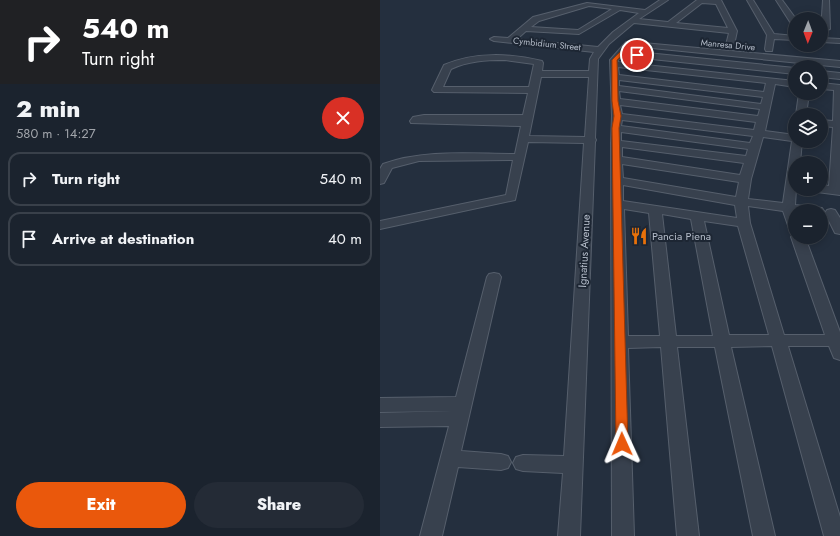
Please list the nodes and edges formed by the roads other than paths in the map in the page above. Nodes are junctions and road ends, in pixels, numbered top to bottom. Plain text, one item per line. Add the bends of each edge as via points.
1 (647, 0) edge
2 (750, 0) edge
3 (779, 0) edge
4 (826, 0) edge
5 (663, 1) edge
6 (719, 1) edge
7 (594, 4) junction
8 (619, 8) junction
9 (646, 12) junction
10 (825, 12) edge
11 (788, 13) edge
12 (536, 19) junction
13 (633, 22) junction
14 (669, 25) junction
15 (524, 28) junction
16 (733, 31) junction
17 (615, 34) junction
18 (772, 36) junction
19 (788, 37) edge
20 (494, 39) dead end
21 (511, 40) junction
22 (828, 40) edge
23 (840, 41) edge
24 (730, 45) junction
25 (769, 49) junction
26 (600, 50) junction
27 (840, 56) edge
28 (788, 62) edge
29 (451, 64) junction
30 (828, 64) edge
31 (840, 64) edge
32 (539, 69) junction
33 (788, 71) edge
34 (593, 74) junction
35 (828, 75) edge
36 (840, 76) edge
37 (616, 77) junction
38 (771, 81) junction
39 (788, 83) edge
40 (438, 85) junction
41 (450, 85) junction
42 (534, 88) junction
43 (828, 89) edge
44 (839, 94) edge
45 (768, 95) junction
46 (765, 107) junction
47 (840, 111) edge
48 (527, 120) junction
49 (762, 120) junction
50 (616, 122) junction
51 (828, 124) edge
52 (839, 125) edge
53 (759, 134) junction
54 (788, 137) edge
55 (523, 139) junction
56 (591, 140) junction
57 (616, 143) junction
58 (754, 146) junction
59 (518, 160) junction
60 (617, 160) junction
61 (750, 160) junction
62 (745, 179) junction
63 (380, 181) edge
64 (617, 181) junction
65 (512, 188) junction
66 (837, 191) edge
67 (741, 202) junction
68 (617, 204) junction
69 (788, 208) edge
70 (655, 209) junction
71 (831, 212) edge
72 (698, 216) junction
73 (380, 219) edge
74 (744, 223) junction
75 (380, 225) edge
76 (840, 230) edge
77 (801, 244) edge
78 (494, 277) dead end
79 (778, 340) junction
80 (837, 340) edge
81 (722, 341) junction
82 (619, 342) junction
83 (668, 342) junction
84 (840, 354) edge
85 (380, 405) edge
86 (462, 411) junction
87 (380, 420) edge
88 (450, 458) junction
89 (501, 462) dead end
90 (523, 463) dead end
91 (572, 465) junction
92 (431, 536) edge
93 (569, 536) edge
94 (623, 536) edge
95 (688, 536) edge
96 (764, 536) edge
97 (834, 536) edge

1 - 5 street
2 - 18 street
3 - 11 street
4 - 10 street
5 - 9 street, Ignatius Avenue
6 - 14 street via 700,2
6 - 16 street
7 - 8 street
7 - 12 street
7 - 12 street via 565,20
8 - 9 street
8 - 15 street via 579,32
9 - 13 street, Ignatius Avenue
12 - 15 street
13 - 14 street
13 - 17 street, Ignatius Avenue
14 - 16 street
15 - 21 street
16 - 24 street
17 - 24 street, Manresa Drive
17 - 26 street, Ignatius Avenue
18 - 19 street
18 - 25 street
20 - 21 street, Cymbidium Street
21 - 26 street, Cymbidium Street
22 - 23 street
24 - 25 street, Manresa Drive
25 - 27 street, Manresa Drive
26 - 34 street, Ignatius Avenue via 594,60
28 - 37 street via 629,44
29 - 32 street via 481,58
29 - 40 street
29 - 41 street via 455,68
30 - 31 street
32 - 34 street
32 - 42 street
33 - 37 street
34 - 56 street, Ignatius Avenue
35 - 36 street
37 - 38 street
37 - 45 street
37 - 46 street
37 - 49 street
37 - 50 street
38 - 39 street
38 - 45 street
40 - 41 street
40 - 42 street via 437,90
41 - 42 street
42 - 48 street
43 - 44 street
44 - 47 street
45 - 46 street
46 - 49 street
47 - 52 street
48 - 48 street via 424,118 415,121
48 - 55 street
49 - 53 street
50 - 53 street
50 - 57 street
50 - 58 street
51 - 52 street
52 - 66 street
53 - 54 street
53 - 58 street
55 - 56 street
55 - 59 street
56 - 91 street, Ignatius Avenue
57 - 60 street
57 - 61 street
58 - 61 street
59 - 63 street via 418,164 398,162 387,166
59 - 65 street
60 - 62 street
60 - 64 street
61 - 62 street
62 - 67 street
64 - 67 street
64 - 68 street
65 - 73 street
65 - 75 street via 509,198
67 - 69 street
67 - 74 street
68 - 70 street
68 - 82 street
70 - 72 street
70 - 83 street
71 - 76 street
72 - 74 street
72 - 81 street
74 - 79 street
77 - 80 street
78 - 86 street
79 - 80 street
79 - 81 street
79 - 97 street
80 - 84 street
81 - 83 street
81 - 96 street
82 - 83 street
82 - 94 street via 622,385
83 - 95 street
85 - 86 street
86 - 87 street
86 - 88 street
88 - 89 street
88 - 92 street
90 - 91 street
91 - 93 street, Ignatius Avenue

